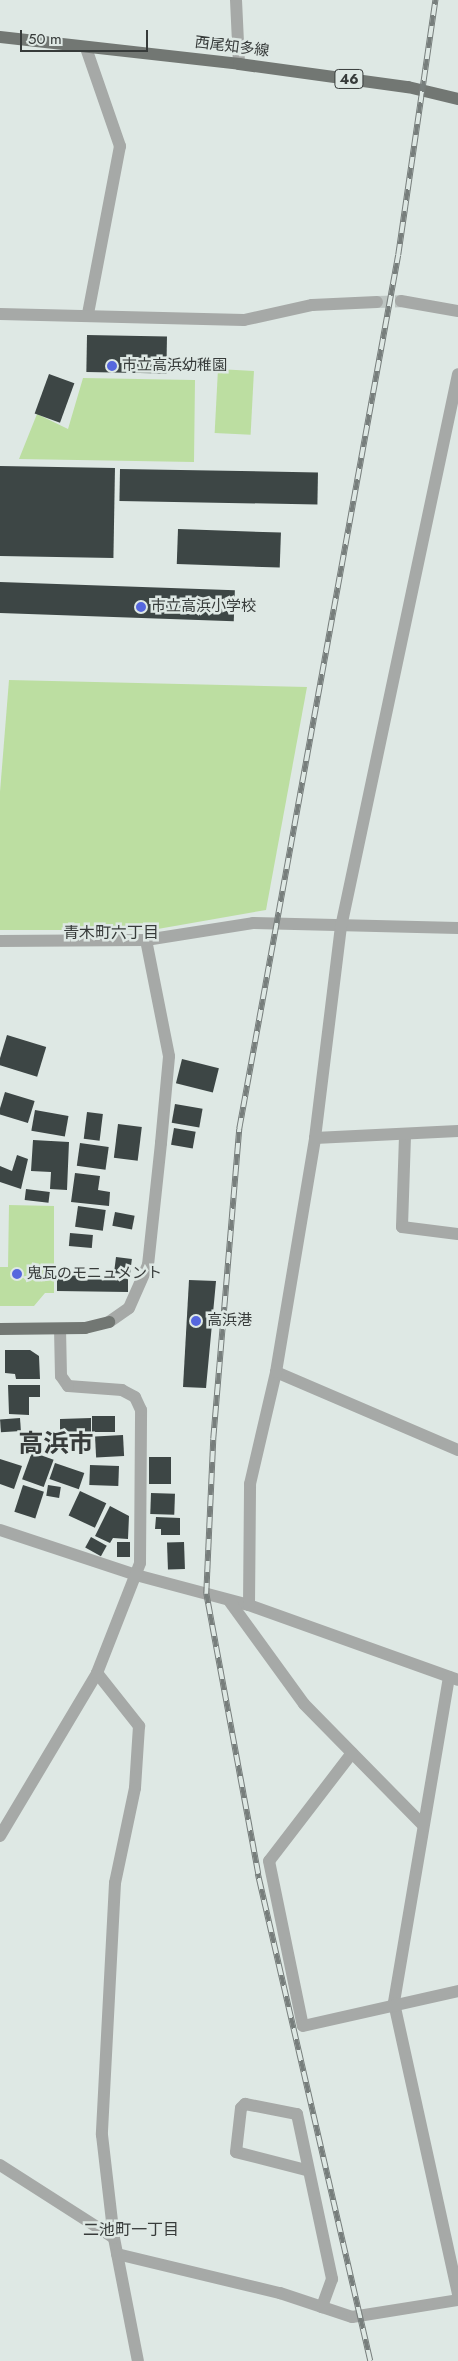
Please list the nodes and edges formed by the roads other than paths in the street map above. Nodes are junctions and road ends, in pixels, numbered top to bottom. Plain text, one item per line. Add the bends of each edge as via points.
1 (236, 0) edge
2 (0, 37) edge
3 (86, 48) junction
4 (239, 64) junction
5 (458, 99) edge
6 (401, 300) tunnel mouth
7 (377, 302) tunnel mouth
8 (458, 311) edge
9 (0, 314) edge
10 (88, 314) junction
11 (458, 374) edge
12 (341, 928) junction
13 (458, 928) edge
14 (146, 940) junction
15 (0, 941) edge
16 (458, 1131) edge
17 (406, 1136) junction
18 (315, 1138) junction
19 (458, 1234) edge
20 (109, 1322) joint
21 (0, 1329) edge
22 (60, 1329) junction
23 (276, 1372) junction
24 (458, 1450) edge
25 (0, 1530) edge
26 (136, 1575) junction
27 (230, 1602) junction
28 (249, 1605) junction
29 (97, 1673) junction
30 (453, 1678) edge
31 (352, 1753) junction
32 (422, 1824) junction
33 (0, 1836) edge
34 (458, 1991) edge
35 (394, 2003) junction
36 (0, 2165) edge
37 (306, 2170) junction
38 (114, 2238) junction
39 (118, 2254) junction
40 (458, 2294) edge
41 (458, 2300) edge
42 (322, 2307) junction
43 (138, 2361) edge

1 - 4 street
2 - 3 main road, 西尾知多線 / 46
3 - 4 main road, 西尾知多線 / 46
3 - 10 street via 120,146
4 - 5 main road, 西尾知多線 / 46 via 408,87
6 - 8 street
7 - 10 street via 312,305 244,320
9 - 10 street via 42,318
11 - 12 street
12 - 13 street
12 - 14 street via 253,923
12 - 18 street
14 - 15 street
14 - 20 street via 169,1056 161,1143 148,1265 129,1308
16 - 17 street
17 - 18 street
17 - 19 street via 402,1227
18 - 23 street
20 - 22 main road
21 - 22 main road
22 - 26 street via 61,1376 68,1386 122,1390 136,1397 141,1410 140,1563
23 - 24 street
23 - 28 street via 250,1484
25 - 26 street
26 - 27 street
26 - 29 street
27 - 28 street
27 - 31 street via 304,1704
28 - 30 street
29 - 33 street
29 - 38 street via 139,1726 136,1788 115,1883 102,2135
30 - 32 street
31 - 32 street
31 - 35 street via 269,1861 303,2026
32 - 35 street
34 - 35 street
35 - 40 street
36 - 38 street
37 - 37 street via 297,2114 245,2104 240,2108 236,2152
37 - 42 street via 332,2279
38 - 39 street
39 - 42 street
39 - 43 street
41 - 42 street via 352,2317

